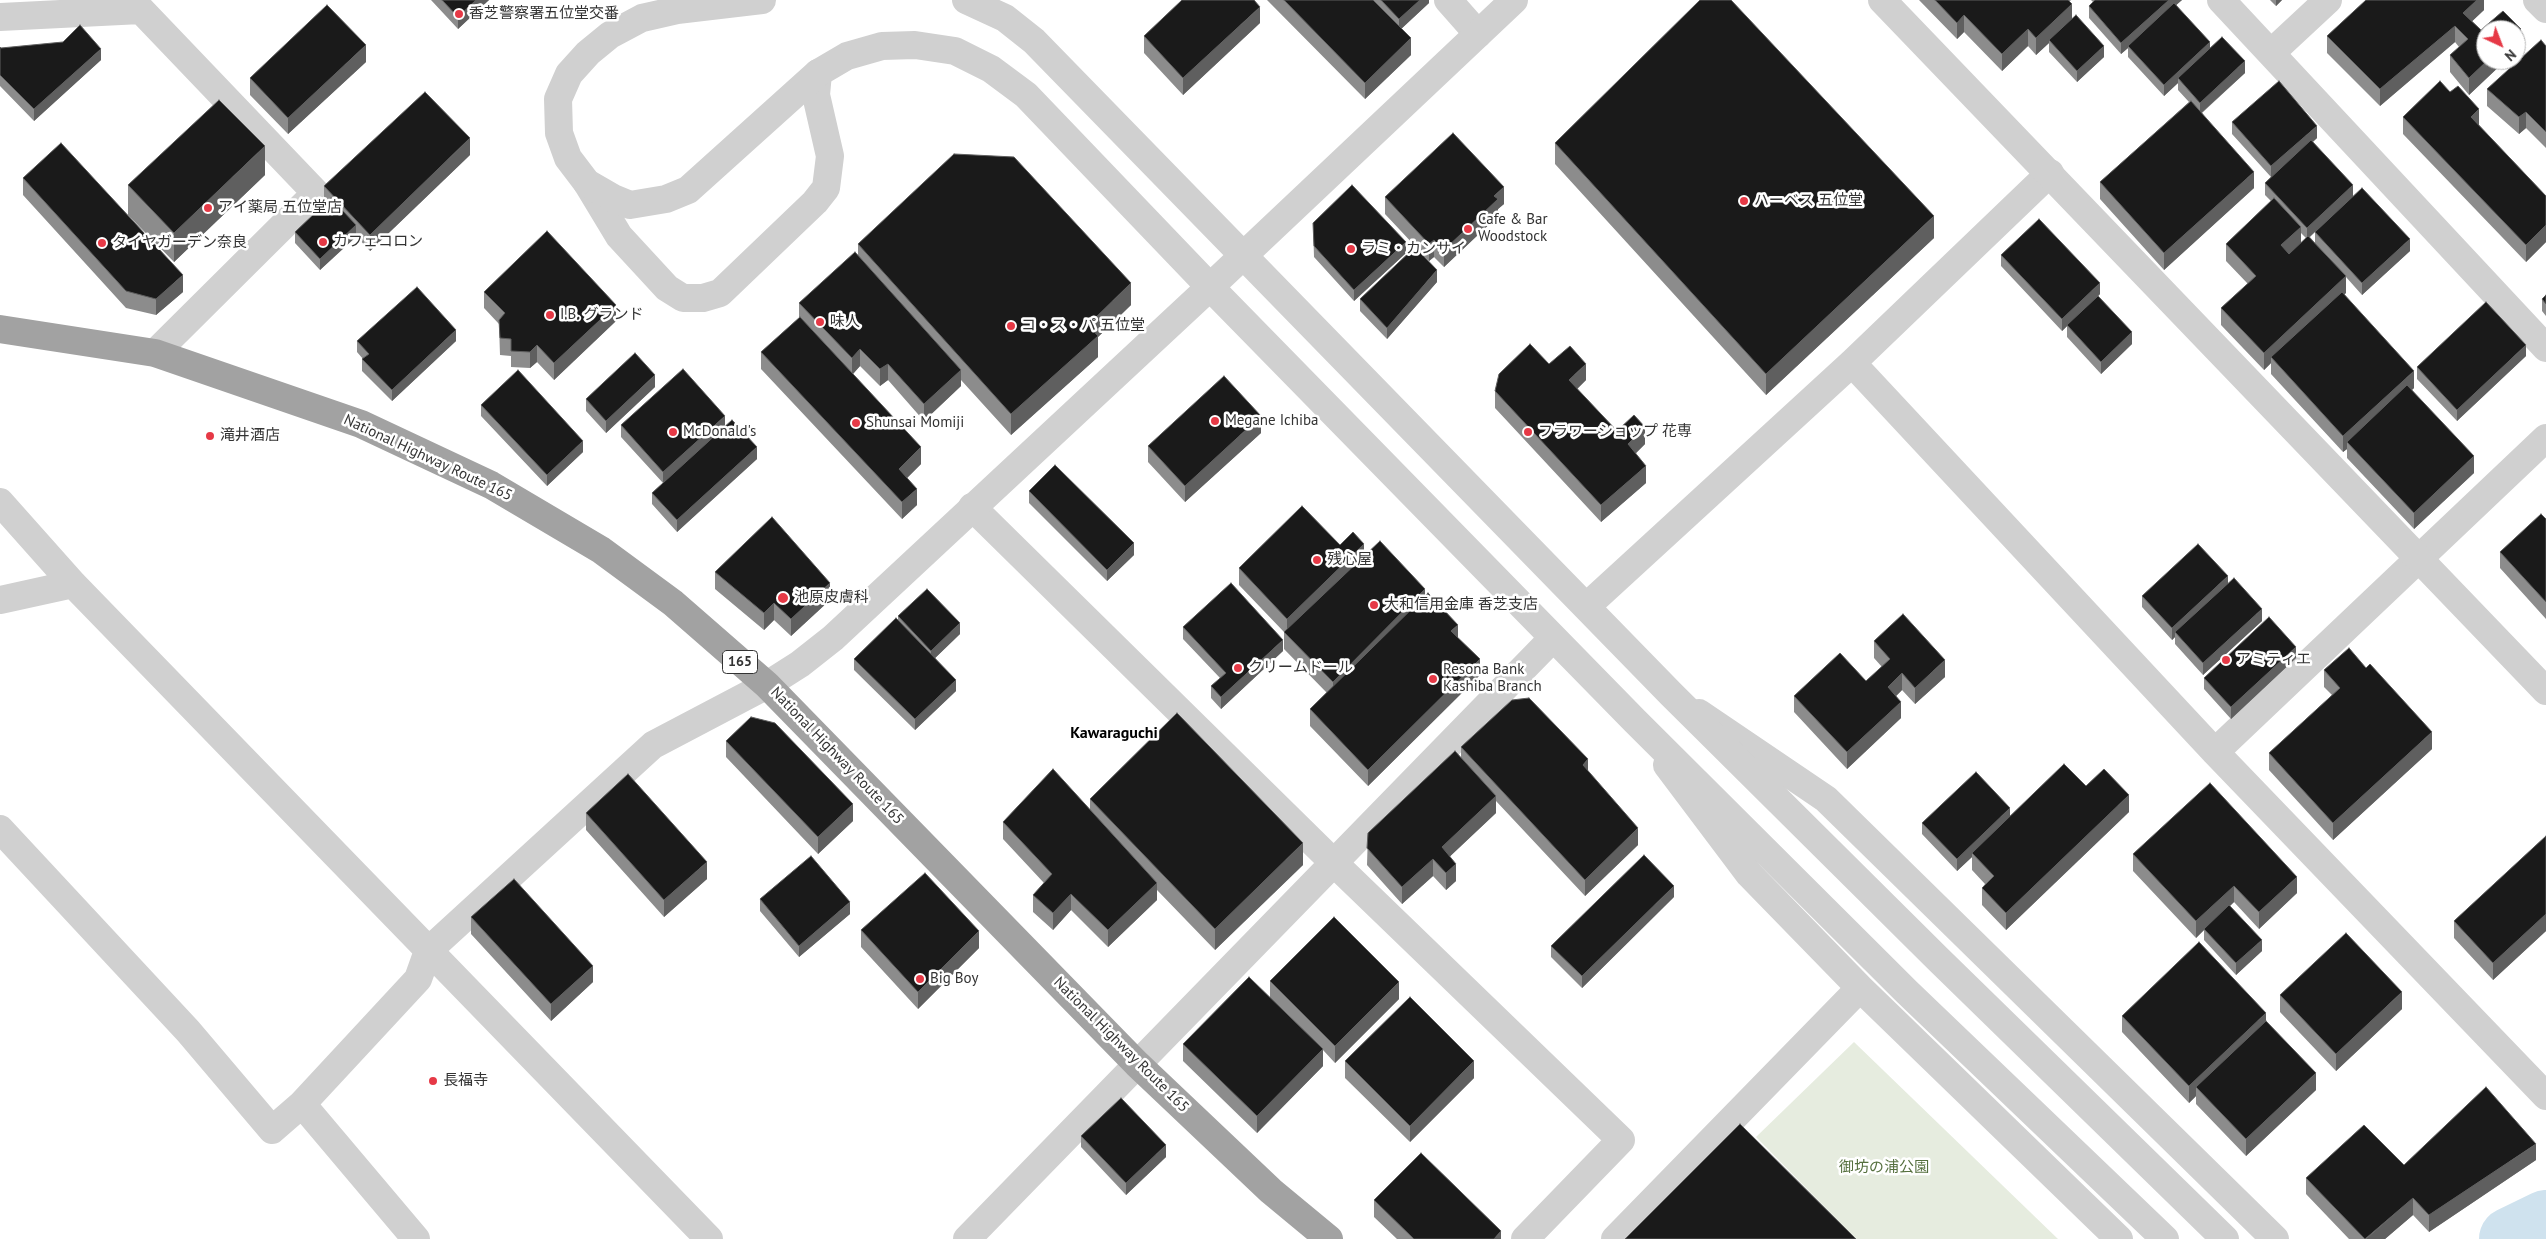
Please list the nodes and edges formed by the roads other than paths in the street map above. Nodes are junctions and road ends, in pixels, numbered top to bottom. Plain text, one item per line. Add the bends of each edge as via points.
1 (762, 0) edge
2 (966, 0) edge
3 (1448, 0) edge
4 (1514, 0) edge
5 (1882, 0) edge
6 (2221, 0) edge
7 (2328, 0) edge
8 (2537, 0) edge
9 (2546, 9) edge
10 (0, 17) edge
11 (1478, 34) junction
12 (2271, 52) junction
13 (818, 73) junction
14 (2050, 174) junction
15 (587, 183) junction
16 (1243, 255) junction
17 (1210, 287) junction
18 (0, 329) edge
19 (2546, 348) edge
20 (155, 353) junction
21 (1852, 364) junction
22 (2546, 438) edge
23 (0, 502) edge
24 (972, 507) junction
25 (2418, 558) junction
26 (73, 584) junction
27 (0, 600) edge
28 (1586, 606) junction
29 (1554, 638) junction
30 (767, 685) junction
31 (2546, 691) edge
32 (1671, 694) junction
33 (1635, 721) junction
34 (2215, 752) junction
35 (0, 829) edge
36 (1333, 862) junction
37 (428, 951) junction
38 (1860, 988) junction
39 (1138, 1064) junction
40 (2546, 1096) edge
41 (302, 1104) junction
42 (416, 1239) edge
43 (709, 1239) edge
44 (967, 1239) edge
45 (1328, 1239) edge
46 (1525, 1239) edge
47 (1615, 1239) edge
48 (2119, 1239) edge
49 (2166, 1239) edge
50 (2225, 1239) edge
51 (2275, 1239) edge

1 - 15 street via 677,10 642,18 610,35 588,52 569,74 558,99 559,133 568,158
2 - 16 street via 1005,18 1034,40
3 - 11 street
4 - 11 street
5 - 14 street
6 - 12 street
7 - 12 street
8 - 9 street
10 - 20 street via 141,10 316,193
11 - 16 street
12 - 19 street
13 - 15 street via 688,190 666,199 630,205
13 - 15 street via 816,95 830,156 826,188 720,293 703,298 684,298 667,288 619,236
13 - 17 street via 847,56 882,46 915,45 956,51 992,69 1026,95
14 - 21 street
14 - 25 street
16 - 17 street
16 - 28 street
17 - 24 street
17 - 29 street
18 - 20 highway, National Highway Route 165 / 165
20 - 30 highway, National Highway Route 165 / 165 via 361,424 491,485 600,550 673,603
21 - 28 street
21 - 34 street
22 - 25 street
23 - 26 street
24 - 30 street via 833,638
24 - 36 street
25 - 31 street
25 - 34 street
26 - 27 street
26 - 37 street
28 - 32 street
29 - 33 street
29 - 36 street
30 - 37 street via 653,745
30 - 39 highway, National Highway Route 165 / 165
32 - 50 street
32 - 51 street via 1826,798
33 - 38 street via 1749,874
33 - 49 street via 1907,992
34 - 40 street
35 - 41 street via 188,1031 272,1130
36 - 39 street
36 - 46 street via 1621,1140
37 - 41 street via 418,978
37 - 43 street
38 - 47 street
38 - 48 street
39 - 44 street
39 - 45 highway, National Highway Route 165 / 165 via 1271,1191
41 - 42 street

